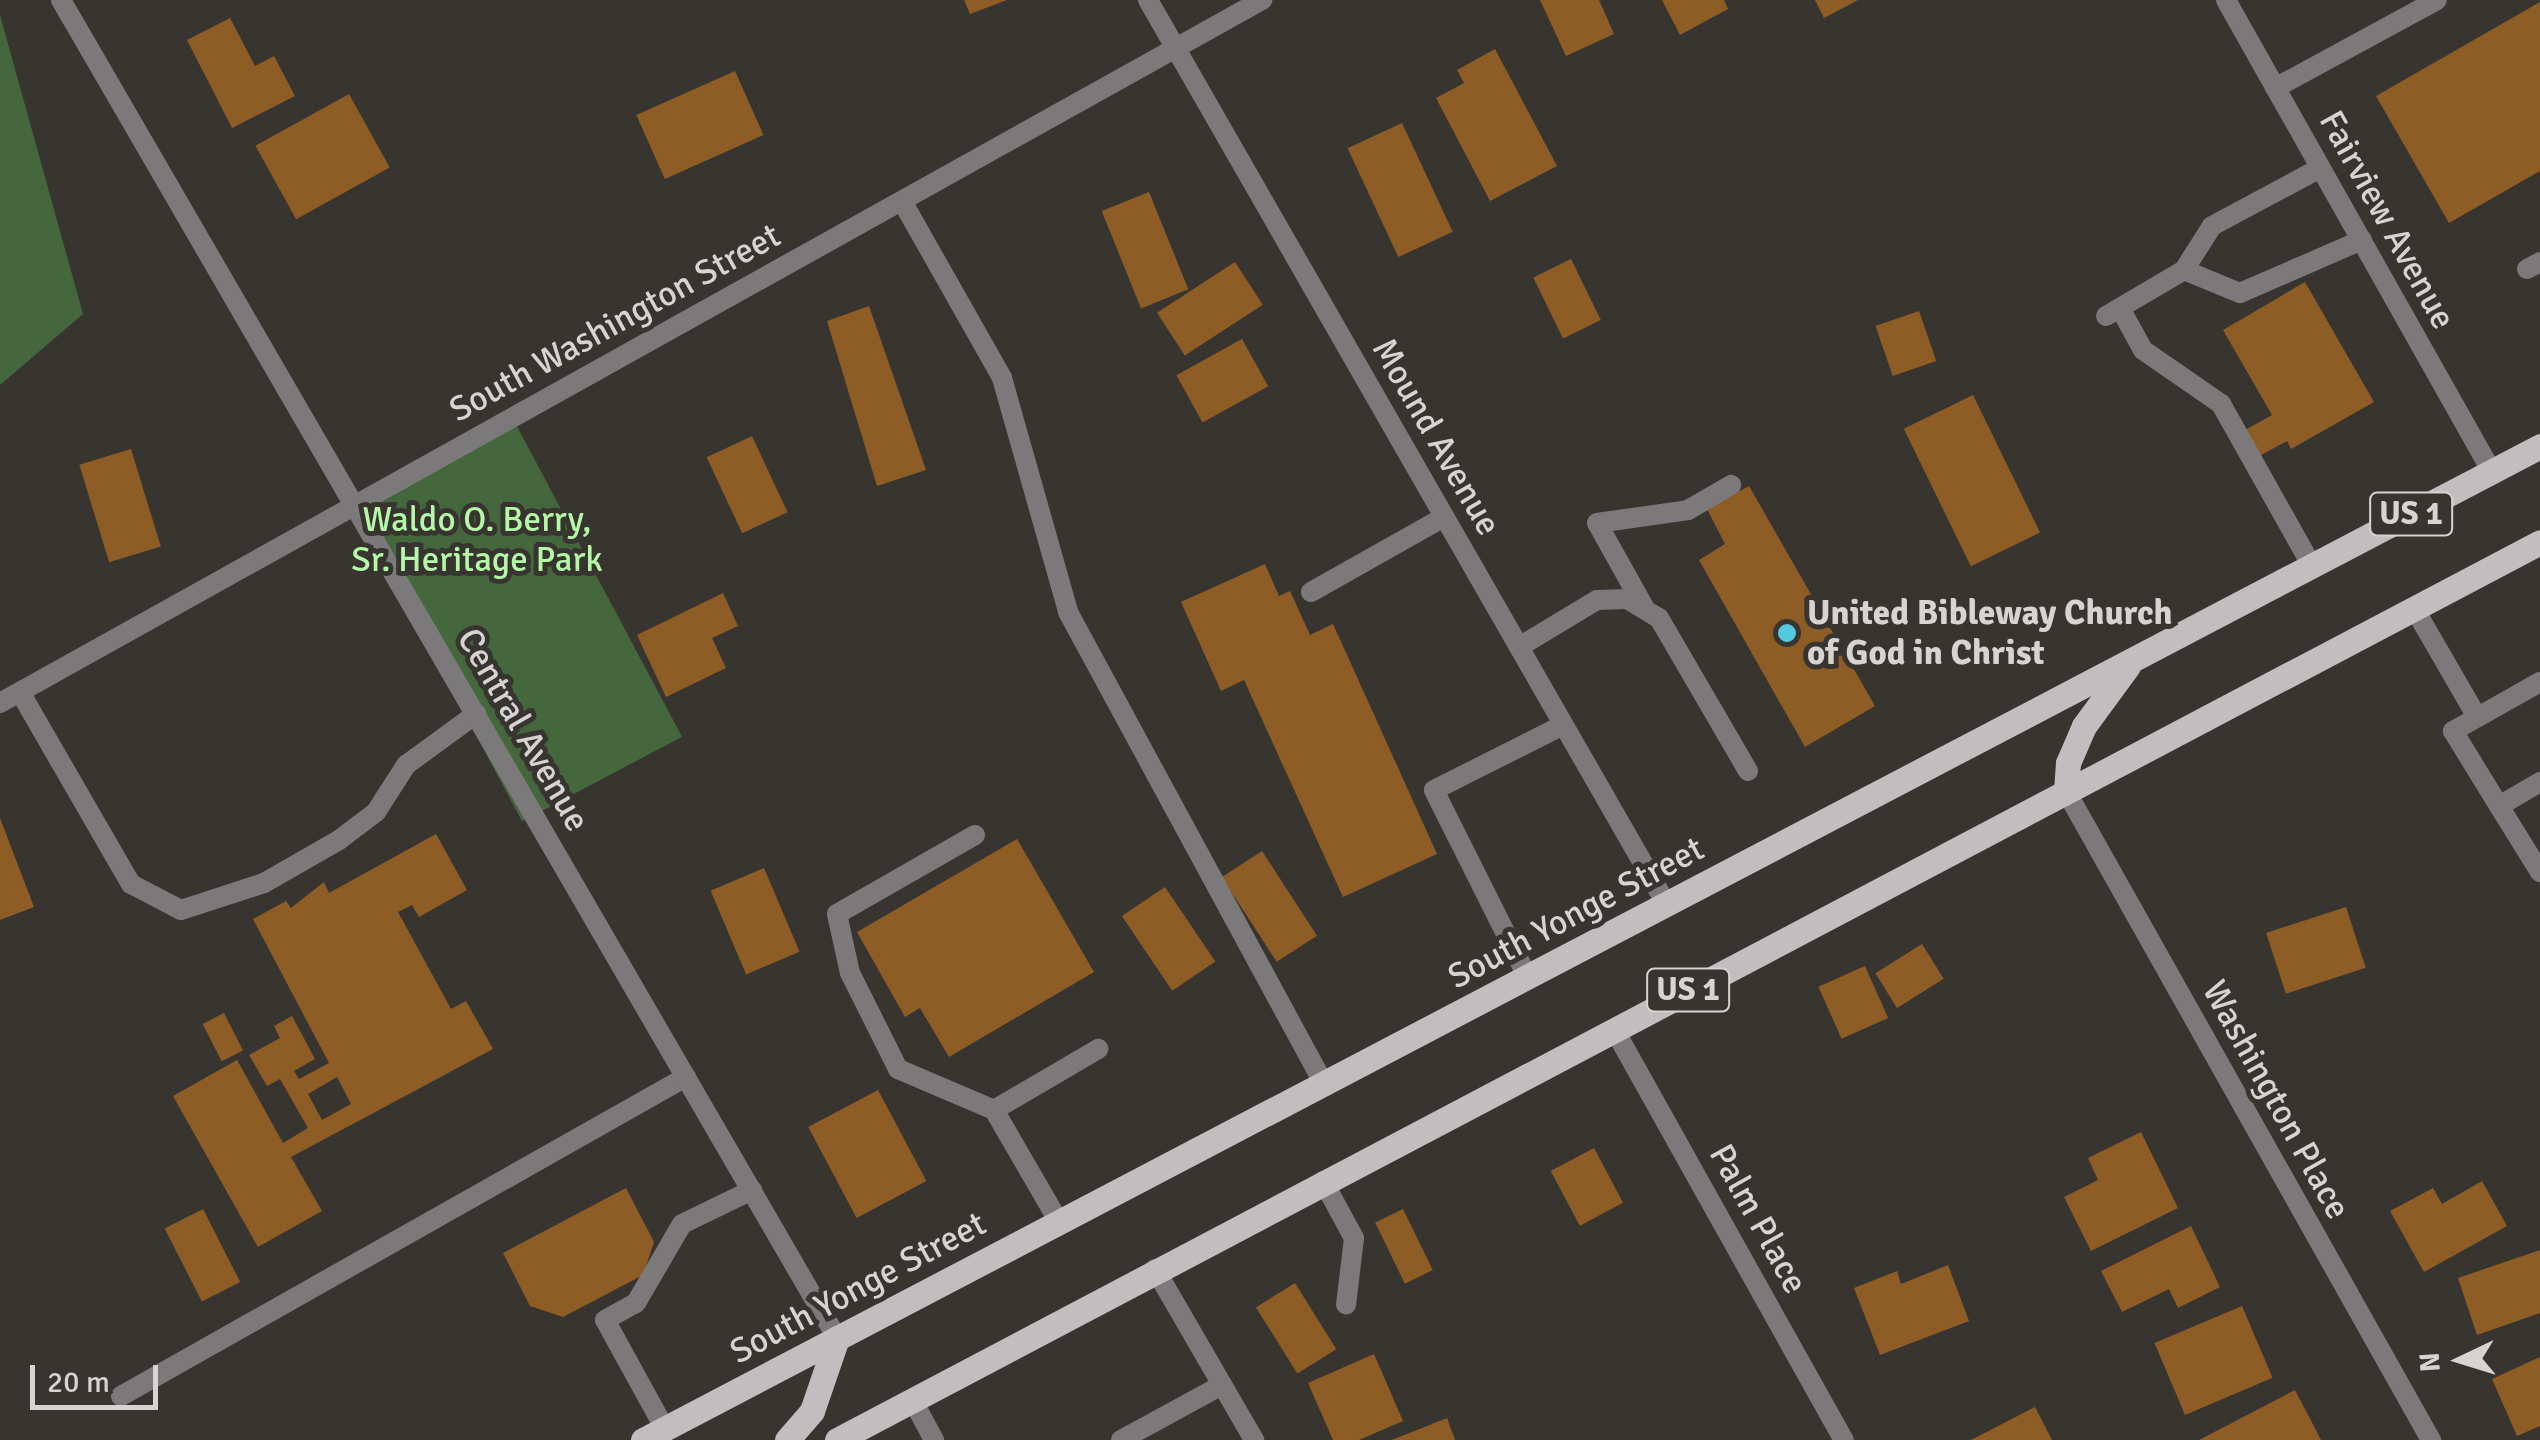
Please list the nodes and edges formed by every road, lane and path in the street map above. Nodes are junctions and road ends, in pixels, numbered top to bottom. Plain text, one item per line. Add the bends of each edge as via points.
1 (62, 0) edge
2 (1148, 0) edge
3 (1262, 0) edge
4 (2226, 0) edge
5 (2437, 0) edge
6 (1176, 48) junction
7 (2276, 88) junction
8 (2320, 168) junction
9 (902, 201) junction
10 (2362, 240) junction
11 (2184, 270) junction
12 (2540, 446) edge
13 (2492, 472) junction
14 (1731, 485) dead end
15 (354, 505) junction
16 (1444, 517) junction
17 (2540, 542) edge
18 (2312, 566) junction
19 (1311, 592) dead end
20 (2414, 608) junction
21 (1646, 610) junction
22 (1519, 647) junction
23 (2131, 662) junction
24 (2540, 682) edge
25 (20, 692) junction
26 (0, 703) edge
27 (476, 714) junction
28 (2477, 717) junction
29 (1563, 725) junction
30 (1748, 770) dead end
31 (2540, 782) edge
32 (2066, 792) junction
33 (2499, 806) junction
34 (975, 835) dead end
35 (2540, 872) edge
36 (1667, 906) junction
37 (1528, 978) junction
38 (1614, 1029) junction
39 (1098, 1050) dead end
40 (686, 1077) junction
41 (1324, 1084) junction
42 (994, 1110) junction
43 (1322, 1181) junction
44 (752, 1190) junction
45 (1059, 1222) junction
46 (1155, 1269) junction
47 (1346, 1306) dead end
48 (837, 1338) junction
49 (1222, 1385) junction
50 (121, 1396) dead end
51 (912, 1400) junction
52 (654, 1434) edge
53 (787, 1440) edge
54 (836, 1440) edge
55 (934, 1440) edge
56 (1121, 1440) edge
57 (1254, 1440) edge
58 (1844, 1440) edge
59 (2431, 1440) edge

1 - 15 street, Central Avenue
2 - 6 street, Mound Avenue
3 - 6 street, South Washington Street
4 - 7 street, Fairview Avenue
5 - 7 street
6 - 9 street, South Washington Street
6 - 16 street, Mound Avenue
7 - 8 street, Fairview Avenue
8 - 10 street, Fairview Avenue
8 - 11 street via 2212,226
9 - 15 street, South Washington Street
9 - 41 street via 1002,378 1068,612
10 - 11 street via 2240,293
10 - 13 street, Fairview Avenue
11 - 18 street via 2113,312 2143,350 2222,404
12 - 13 main road, South Yonge Street / US 1
13 - 18 main road, South Yonge Street / US 1
14 - 21 street via 1688,510 1597,523
15 - 25 street, South Washington Street
15 - 27 street, Central Avenue
16 - 19 street
16 - 22 street, Mound Avenue
17 - 20 main road, US 1
18 - 23 main road, South Yonge Street / US 1
20 - 28 street
20 - 32 main road, US 1
21 - 22 street via 1627,599 1596,600
21 - 30 street via 1659,618
22 - 29 street, Mound Avenue
23 - 32 main road via 2084,726 2068,763
23 - 36 main road, South Yonge Street / US 1
24 - 28 street
25 - 26 street, South Washington Street
25 - 27 street via 132,884 181,910 264,883 339,840 376,812 406,764
27 - 40 street, Central Avenue
28 - 33 street via 2454,731
29 - 36 street, Mound Avenue
29 - 37 street via 1434,790
31 - 33 street
32 - 38 main road, US 1
32 - 59 street, Washington Place
33 - 35 street
34 - 42 street via 837,914 850,973 898,1069
36 - 37 main road, South Yonge Street / US 1
37 - 41 main road, South Yonge Street / US 1
38 - 43 main road, US 1
38 - 58 street, Palm Place
39 - 42 street
40 - 44 street, Central Avenue
40 - 50 street
41 - 45 main road, South Yonge Street / US 1
42 - 45 street
43 - 46 main road, US 1
43 - 47 street via 1354,1238
44 - 48 street, Central Avenue
44 - 52 street via 682,1224 636,1303 605,1320
45 - 48 main road, South Yonge Street / US 1
46 - 49 street
46 - 51 main road, US 1
48 - 52 main road, South Yonge Street / US 1
48 - 53 main road via 812,1412
49 - 56 street
49 - 57 street
51 - 54 main road, US 1
51 - 55 street

